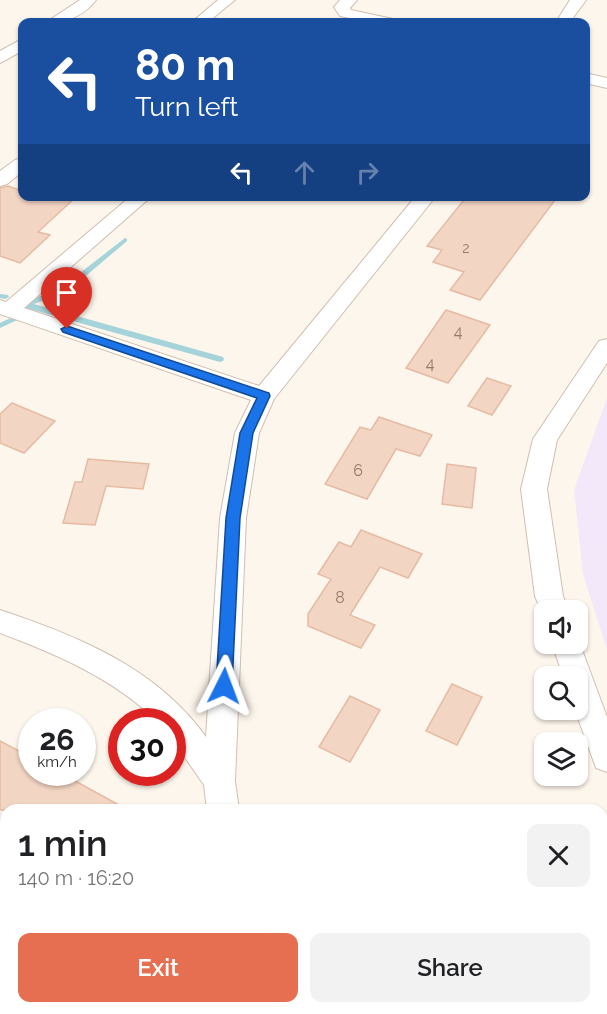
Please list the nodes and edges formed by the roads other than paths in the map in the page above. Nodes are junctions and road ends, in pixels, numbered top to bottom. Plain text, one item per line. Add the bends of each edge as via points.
1 (88, 0) edge
2 (227, 0) edge
3 (349, 0) edge
4 (578, 0) edge
5 (62, 18) edge
6 (204, 18) edge
7 (369, 18) edge
8 (566, 18) edge
9 (18, 47) edge
10 (0, 58) edge
11 (590, 79) edge
12 (607, 83) edge
13 (18, 167) edge
14 (0, 180) edge
15 (137, 201) edge
16 (423, 201) edge
17 (4, 309) edge
18 (606, 349) edge
19 (264, 396) junction
20 (550, 600) edge
21 (0, 621) edge
22 (570, 654) edge
23 (607, 758) edge
24 (221, 796) edge

1 - 5 street
2 - 6 street
3 - 7 street via 342,8 345,13
4 - 8 street
9 - 10 street
11 - 12 street
13 - 14 street
15 - 17 street
16 - 19 street
17 - 19 street
18 - 20 street via 545,439 534,489
19 - 24 street via 247,433 233,518
21 - 24 street via 60,644 125,676 171,715
22 - 23 street

